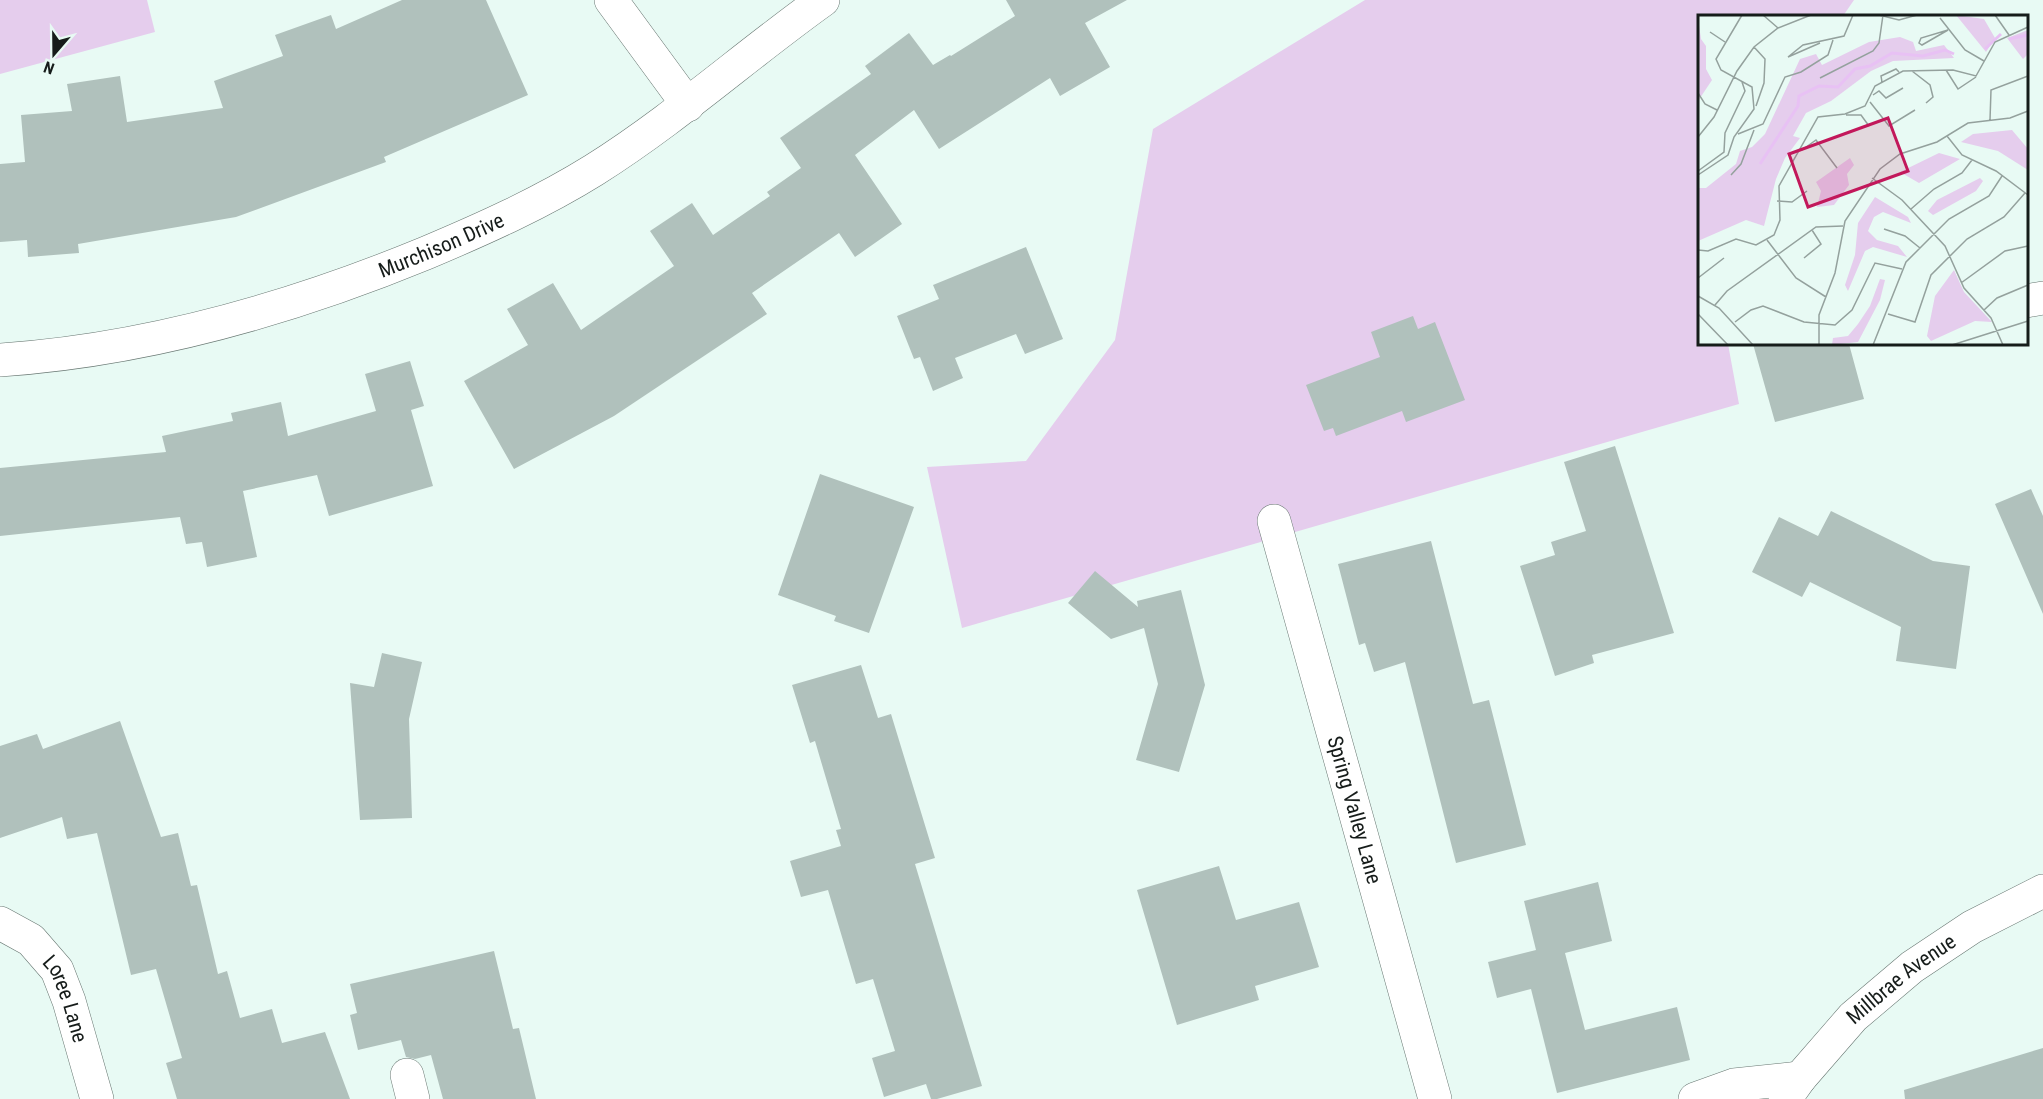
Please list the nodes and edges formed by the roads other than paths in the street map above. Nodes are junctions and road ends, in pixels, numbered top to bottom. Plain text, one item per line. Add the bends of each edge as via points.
1 (611, 0) edge
2 (823, 0) edge
3 (688, 105) junction
4 (2043, 298) edge
5 (2028, 301) edge
6 (0, 360) edge
7 (1274, 521) dead end
8 (2043, 891) edge
9 (0, 923) edge
10 (1793, 1089) edge
11 (98, 1099) edge
12 (1435, 1099) edge
13 (1695, 1099) edge

1 - 3 street
2 - 3 street, Murchison Drive
3 - 6 street, Murchison Drive via 594,170 492,225 380,272 266,311 154,339
4 - 5 street
7 - 12 street, Spring Valley Lane
8 - 10 street, Millbrae Avenue via 1972,927 1912,967 1853,1017
9 - 11 street, Loree Lane via 31,940 57,970
10 - 13 street via 1734,1084

